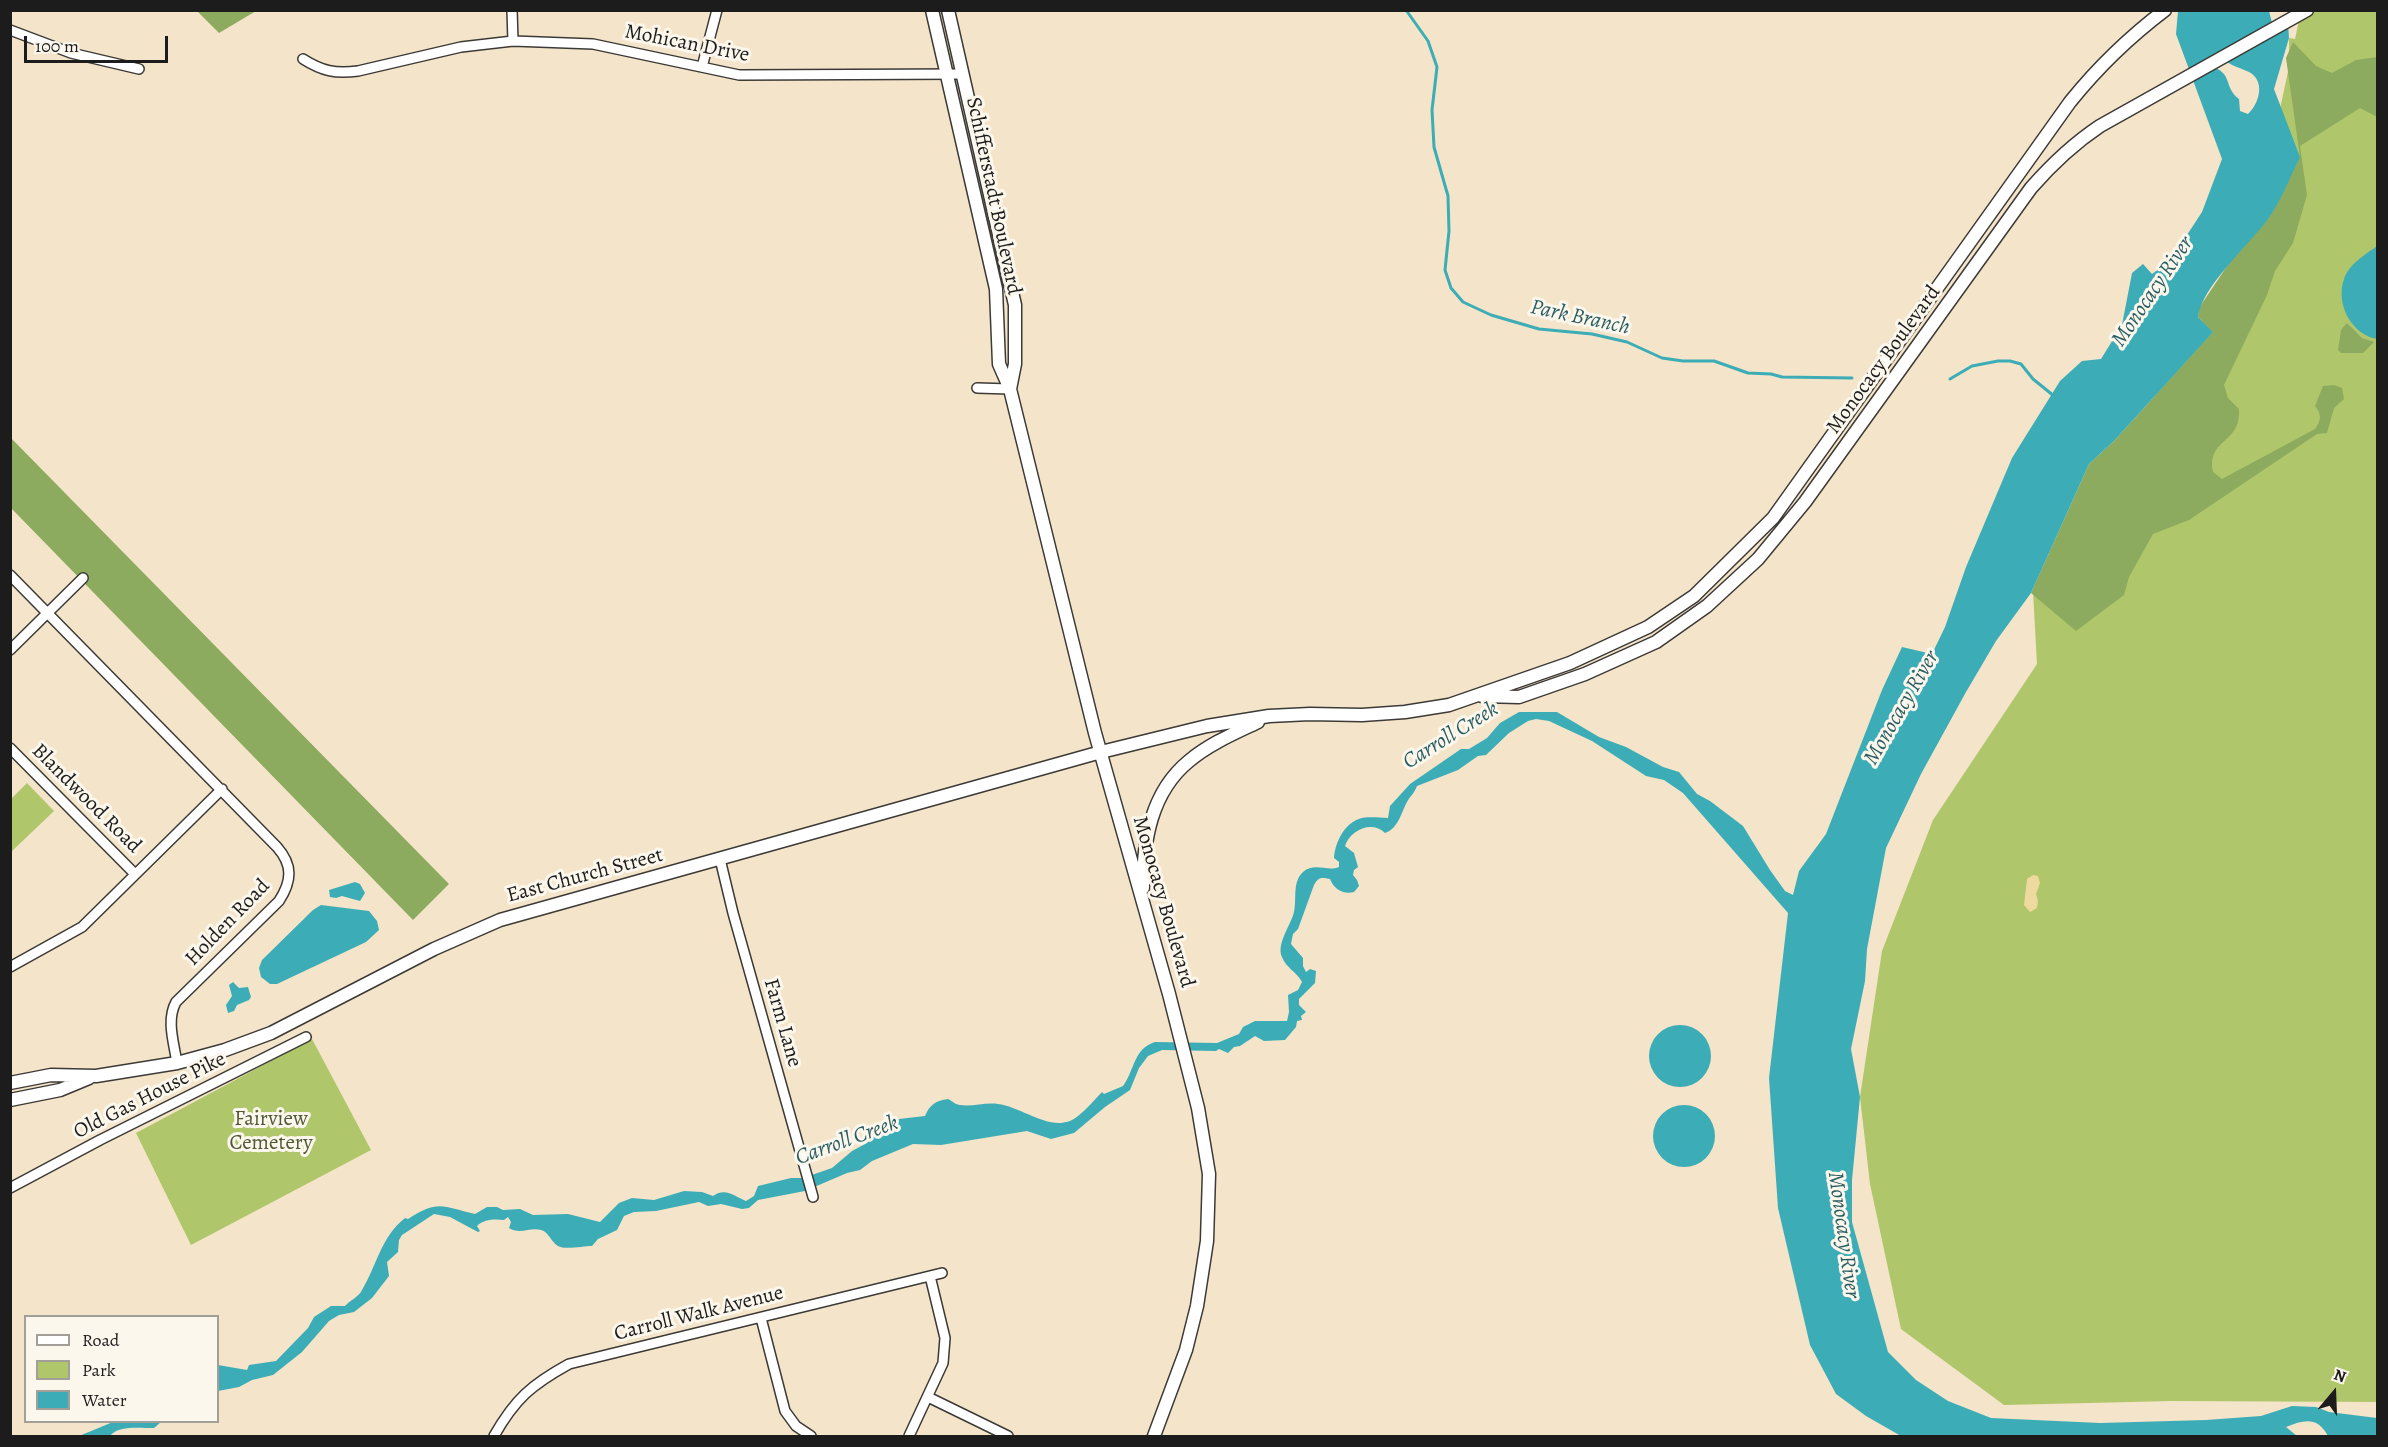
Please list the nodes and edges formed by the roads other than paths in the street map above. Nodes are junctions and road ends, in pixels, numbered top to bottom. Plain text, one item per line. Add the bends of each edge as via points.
1 (512, 10) edge
2 (717, 10) edge
3 (932, 10) edge
4 (948, 10) edge
5 (2165, 10) edge
6 (2307, 10) edge
7 (10, 30) edge
8 (513, 41) junction
9 (303, 59) dead end
10 (702, 67) junction
11 (139, 69) dead end
12 (963, 74) junction
13 (947, 75) junction
14 (977, 388) dead end
15 (1010, 389) junction
16 (10, 575) edge
17 (83, 578) dead end
18 (47, 614) junction
19 (10, 650) edge
20 (1478, 696) junction
21 (1269, 716) junction
22 (10, 748) edge
23 (1101, 752) junction
24 (222, 789) junction
25 (720, 859) junction
26 (135, 874) junction
27 (1143, 901) junction
28 (10, 967) edge
29 (306, 1037) dead end
30 (177, 1063) junction
31 (96, 1076) junction
32 (10, 1083) edge
33 (10, 1100) edge
34 (10, 1188) edge
35 (813, 1197) dead end
36 (942, 1273) dead end
37 (930, 1276) junction
38 (761, 1318) junction
39 (928, 1397) junction
40 (494, 1437) edge
41 (811, 1437) edge
42 (909, 1437) edge
43 (1008, 1437) edge
44 (1154, 1437) edge

1 - 8 street
2 - 10 street
3 - 13 main road, Schifferstadt Boulevard
4 - 12 main road, Schifferstadt Boulevard
5 - 20 main road, Monocacy Boulevard via 2097,68 2070,102 1773,519 1727,566 1694,596 1647,627 1570,663
6 - 20 main road, Monocacy Boulevard via 2100,126 2051,164 1805,502 1758,559 1707,606 1656,642 1585,674 1519,697
7 - 11 street via 71,53
8 - 9 street, Mohican Drive via 461,47 338,73 319,69
8 - 10 street, Mohican Drive via 592,44
10 - 13 street, Mohican Drive via 764,76
12 - 13 street, Mohican Drive
12 - 15 main road, Schifferstadt Boulevard via 1014,305 1015,364
13 - 15 main road, Schifferstadt Boulevard via 996,289 999,364
14 - 15 street
15 - 23 main road, Schifferstadt Boulevard
16 - 18 street, Holden Road
17 - 18 street
18 - 19 street
18 - 24 street, Holden Road
20 - 21 main road, Monocacy Boulevard via 1405,712
21 - 23 main road, Monocacy Boulevard via 1207,726
21 - 27 main road via 1188,761 1167,786 1149,823
22 - 26 street, Blandwood Road
23 - 25 main road, East Church Street
23 - 27 main road, Monocacy Boulevard
24 - 26 street
24 - 30 street, Holden Road via 283,853 289,883 279,901 176,1002 170,1018
25 - 30 main road, East Church Street via 500,920 434,949 271,1033
25 - 35 street, Farm Lane
26 - 28 street via 73,934
27 - 44 main road, Monocacy Boulevard via 1198,1108 1209,1174 1207,1240 1197,1306 1186,1350
29 - 34 street, Old Gas House Pike
30 - 31 main road, East Church Street
31 - 32 main road, East Church Street via 51,1076
31 - 33 main road, East Church Street via 60,1090
36 - 37 street, Carroll Walk Avenue
37 - 38 street, Carroll Walk Avenue
37 - 39 street via 945,1338 943,1364
38 - 40 street, Carroll Walk Avenue via 569,1364 527,1390
38 - 41 street via 785,1411
39 - 42 street
39 - 43 street

